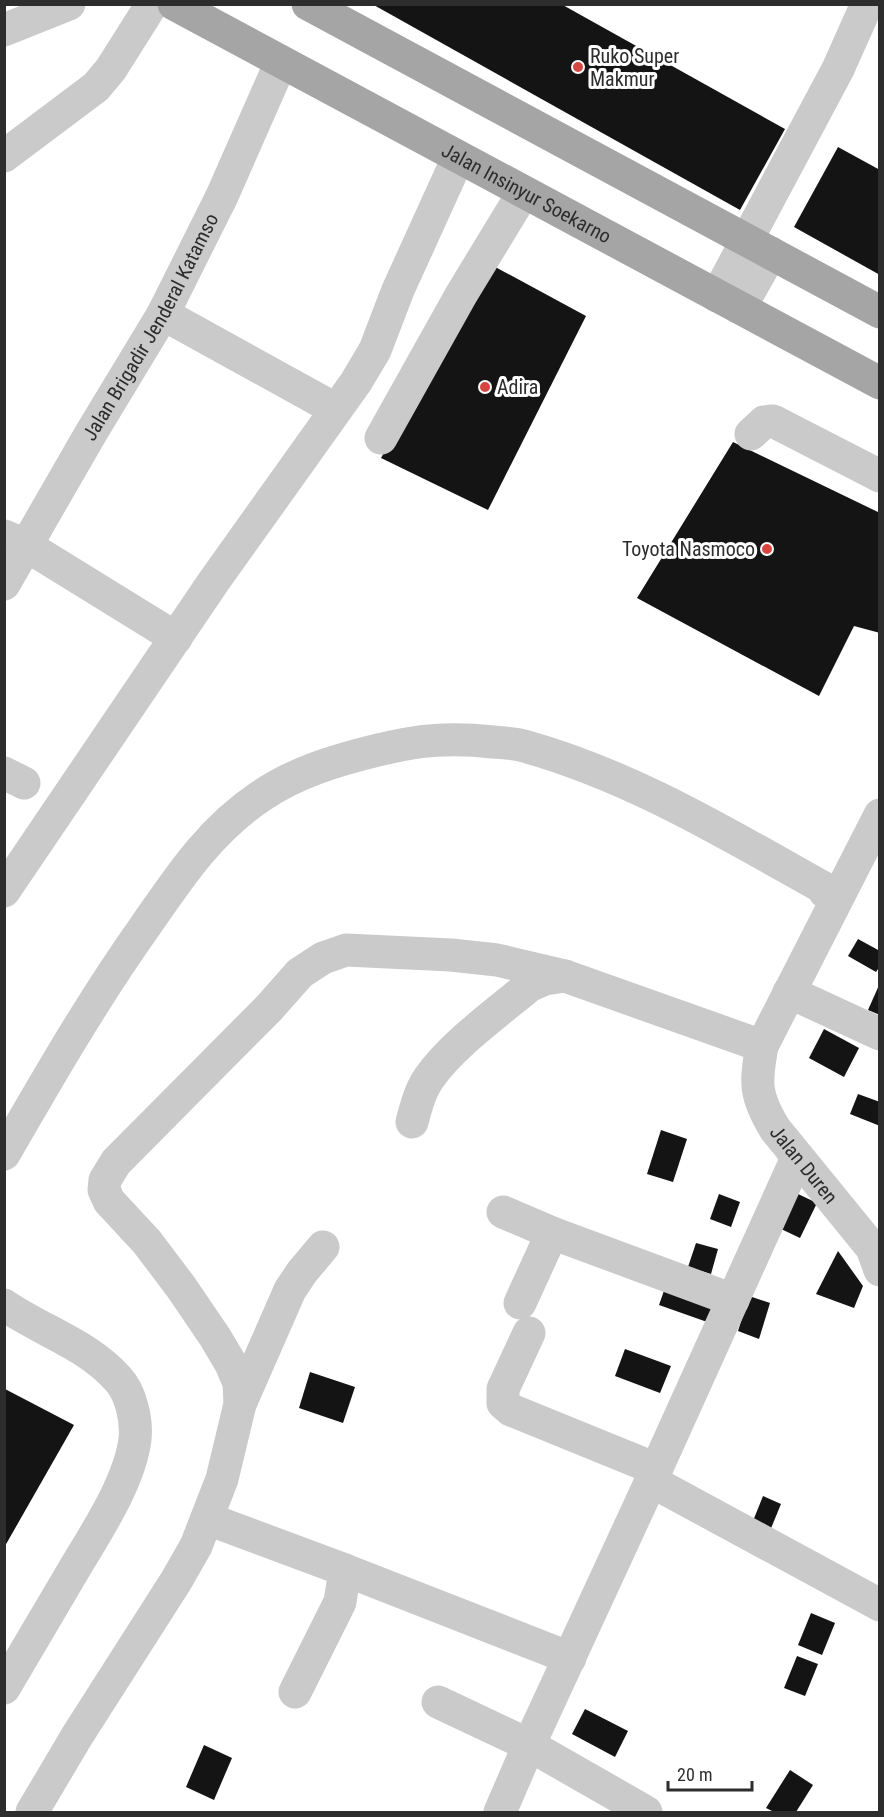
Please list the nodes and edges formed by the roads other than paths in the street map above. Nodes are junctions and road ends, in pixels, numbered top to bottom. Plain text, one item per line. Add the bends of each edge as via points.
1 (69, 4) edge
2 (152, 4) edge
3 (174, 4) edge
4 (867, 4) edge
5 (314, 6) edge
6 (4, 30) edge
7 (281, 62) junction
8 (4, 156) edge
9 (458, 158) junction
10 (523, 193) junction
11 (759, 247) junction
12 (729, 302) junction
13 (879, 312) edge
14 (163, 314) junction
15 (879, 383) edge
16 (335, 409) junction
17 (752, 434) dead end
18 (381, 438) dead end
19 (879, 476) edge
20 (16, 541) edge
21 (4, 585) edge
22 (176, 638) junction
23 (879, 814) edge
24 (4, 891) edge
25 (832, 892) junction
26 (565, 975) junction
27 (789, 992) junction
28 (879, 1034) edge
29 (762, 1046) junction
30 (412, 1122) dead end
31 (4, 1154) edge
32 (796, 1158) junction
33 (503, 1212) dead end
34 (552, 1233) junction
35 (323, 1247) dead end
36 (877, 1255) edge
37 (733, 1300) junction
38 (7, 1313) edge
39 (240, 1404) junction
40 (654, 1475) junction
41 (216, 1523) junction
42 (345, 1570) junction
43 (879, 1605) edge
44 (570, 1658) junction
45 (4, 1688) edge
46 (295, 1692) dead end
47 (438, 1702) dead end
48 (529, 1745) junction
49 (32, 1812) edge
50 (500, 1812) edge
51 (646, 1812) edge

1 - 6 street
2 - 8 street via 96,87
3 - 7 main road, Jalan Insinyur Soekarno
4 - 11 street
5 - 11 main road
7 - 9 main road, Jalan Insinyur Soekarno
7 - 14 street, Jalan Brigadir Jenderal Katamso via 222,196
9 - 10 main road, Jalan Insinyur Soekarno
9 - 16 street via 375,350
10 - 12 main road, Jalan Insinyur Soekarno
10 - 18 street via 460,295
11 - 12 street
11 - 13 main road
12 - 15 main road, Jalan Insinyur Soekarno
14 - 16 street
14 - 20 street, Jalan Brigadir Jenderal Katamso
16 - 22 street
17 - 19 street via 764,422 773,421
20 - 21 street, Jalan Brigadir Jenderal Katamso
20 - 22 street
22 - 24 street
23 - 25 street, Jalan Duren
25 - 27 street, Jalan Duren
25 - 31 street via 630,784 521,745 461,738 412,741 307,771 261,796 225,823 197,853 91,1006
26 - 29 street
26 - 30 street via 529,986 443,1062 428,1079
26 - 39 street via 498,960 451,955 346,950 322,958 300,973 116,1162 105,1180 109,1201 147,1242 215,1337 239,1383
27 - 28 street
27 - 29 street, Jalan Duren
29 - 32 street, Jalan Duren via 757,1086 762,1108
32 - 36 street, Jalan Duren
32 - 37 street
33 - 34 street
34 - 37 street
34 - 40 street via 524,1318 503,1403
35 - 39 street via 290,1290
37 - 40 street
38 - 45 street via 90,1354 120,1380 129,1397 135,1440 107,1513
39 - 41 street
40 - 43 street
40 - 44 street
41 - 42 street
41 - 49 street via 196,1546
42 - 44 street
42 - 46 street via 340,1602
44 - 48 street
47 - 48 street
48 - 50 street
48 - 51 street

